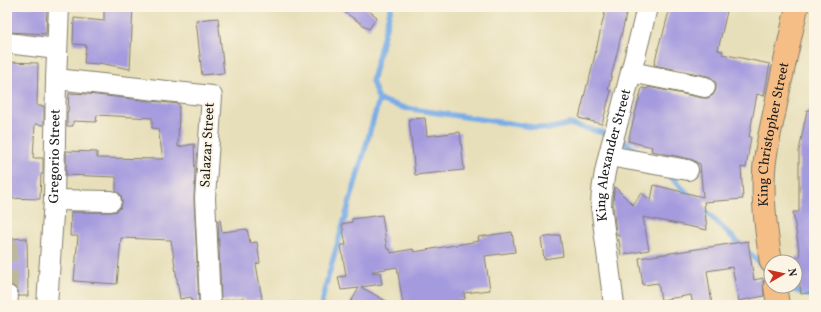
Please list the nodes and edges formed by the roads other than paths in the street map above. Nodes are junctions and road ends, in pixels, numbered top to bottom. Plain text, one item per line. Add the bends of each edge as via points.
1 (59, 7) edge
2 (647, 7) edge
3 (797, 7) edge
4 (7, 43) edge
5 (57, 49) junction
6 (631, 72) junction
7 (56, 79) junction
8 (705, 87) dead end
9 (607, 165) junction
10 (688, 170) dead end
11 (54, 200) junction
12 (111, 202) dead end
13 (770, 254) edge
14 (776, 294) edge
15 (210, 302) dead end
16 (47, 305) edge
17 (614, 305) edge
18 (778, 305) edge

1 - 5 street, Gregorio Street
2 - 6 street, King Alexander Street
3 - 13 main road, King Christopher Street via 764,171 764,213
4 - 5 street
5 - 7 street, Gregorio Street
6 - 8 street
6 - 9 street, King Alexander Street
7 - 11 street, Gregorio Street
7 - 15 street, Salazar Street via 212,96 205,198
9 - 10 street
9 - 17 street, King Alexander Street via 601,206
11 - 12 street
11 - 16 street, Gregorio Street
14 - 18 main road

